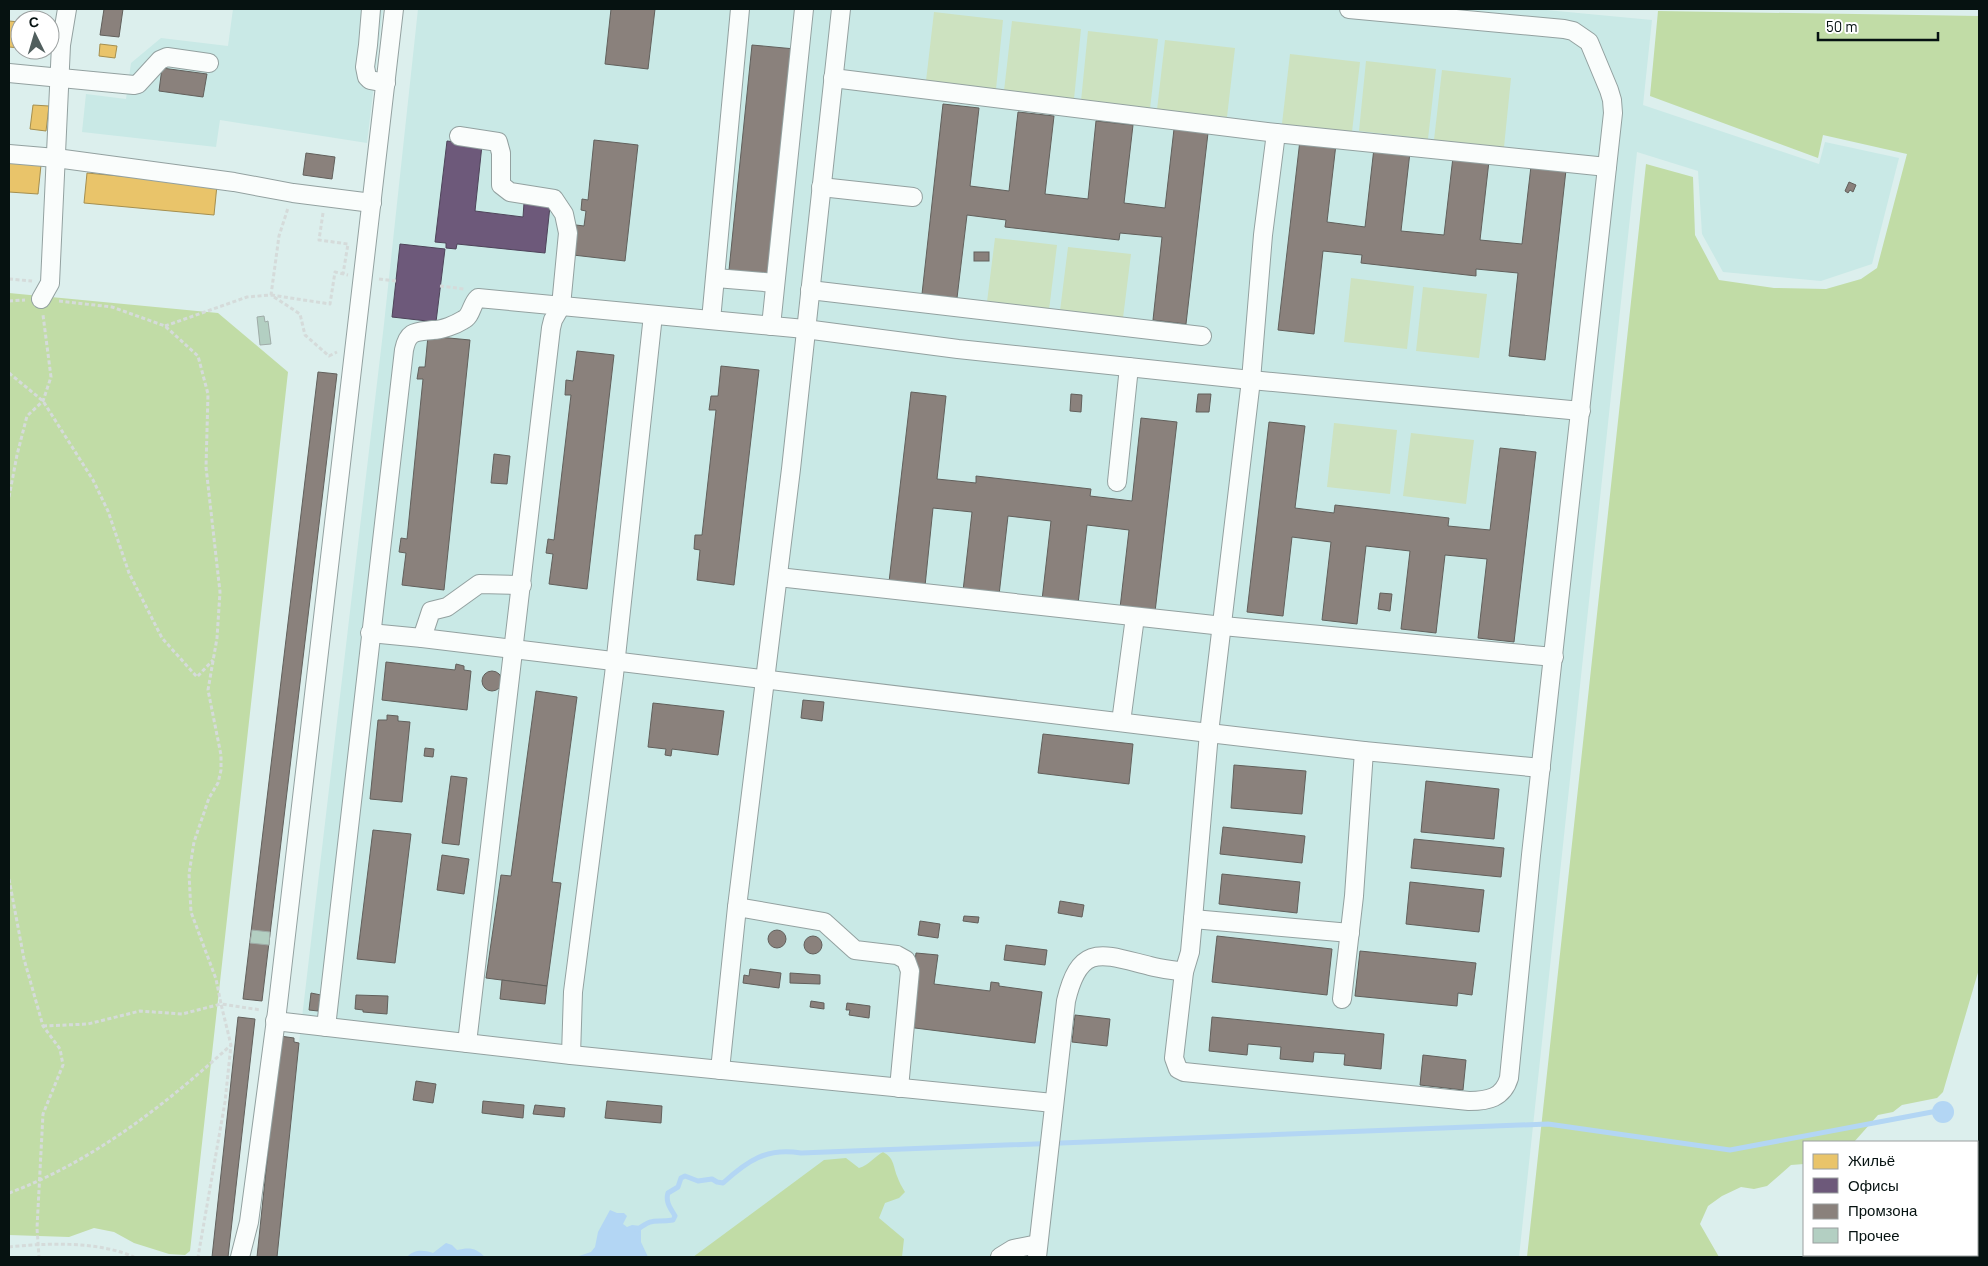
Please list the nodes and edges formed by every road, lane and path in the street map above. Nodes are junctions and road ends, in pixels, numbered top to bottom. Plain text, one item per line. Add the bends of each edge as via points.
1 (67, 9) edge
2 (371, 9) edge
3 (394, 9) edge
4 (740, 9) edge
5 (804, 9) edge
6 (840, 9) edge
7 (1349, 9) edge
8 (209, 63) dead end
9 (9, 73) edge
10 (59, 78) junction
11 (833, 78) junction
12 (386, 83) junction
13 (1276, 133) junction
14 (459, 136) dead end
15 (9, 154) edge
16 (56, 158) junction
17 (1607, 166) junction
18 (821, 187) junction
19 (293, 193) junction
20 (913, 197) dead end
21 (325, 198) junction
22 (372, 203) junction
23 (343, 274) junction
24 (362, 277) junction
25 (716, 278) junction
26 (9, 279) edge
27 (396, 281) dead end
28 (50, 283) junction
29 (775, 283) junction
30 (440, 286) dead end
31 (810, 290) junction
32 (271, 295) junction
33 (478, 298) junction
34 (41, 299) junction
35 (561, 306) junction
36 (653, 315) junction
37 (711, 320) junction
38 (165, 326) junction
39 (771, 326) junction
40 (805, 329) junction
41 (1202, 336) dead end
42 (356, 343) junction
43 (1129, 367) junction
44 (9, 373) edge
45 (1251, 380) junction
46 (43, 401) junction
47 (1581, 411) junction
48 (1117, 482) dead end
49 (9, 497) edge
50 (778, 577) junction
51 (522, 585) junction
52 (1135, 617) junction
53 (1223, 626) junction
54 (370, 634) junction
55 (422, 638) junction
56 (513, 649) junction
57 (1554, 657) junction
58 (214, 660) junction
59 (615, 661) junction
60 (765, 680) junction
61 (1121, 722) junction
62 (1209, 733) junction
63 (1364, 751) junction
64 (1541, 768) junction
65 (9, 878) edge
66 (737, 907) junction
67 (1194, 919) junction
68 (1350, 932) junction
69 (1184, 972) junction
70 (1342, 999) dead end
71 (221, 1004) junction
72 (276, 1016) junction
73 (43, 1026) junction
74 (326, 1027) junction
75 (467, 1043) junction
76 (231, 1045) junction
77 (572, 1055) junction
78 (720, 1070) junction
79 (899, 1088) junction
80 (1053, 1103) junction
81 (39, 1182) junction
82 (9, 1193) edge
83 (37, 1244) junction
84 (9, 1247) edge
85 (1038, 1251) edge
86 (122, 1252) junction
87 (39, 1257) edge
88 (125, 1257) edge
89 (134, 1257) edge
90 (198, 1257) edge
91 (240, 1257) edge
92 (1000, 1257) edge

1 - 10 lane via 60,45
2 - 12 lane via 366,73 370,80
3 - 12 lane
4 - 25 lane
5 - 29 lane
6 - 11 lane
7 - 17 lane via 1564,29 1582,36 1588,42 1612,100
8 - 10 lane via 163,58 134,86
9 - 10 lane
10 - 16 lane
11 - 13 lane
11 - 18 lane
12 - 22 lane
13 - 17 lane
13 - 45 lane via 1263,235
14 - 35 lane via 498,142 500,180 505,189 518,194 549,197 560,206 568,233
15 - 16 lane
16 - 19 lane
16 - 28 lane
17 - 47 lane
18 - 20 lane
18 - 31 lane
19 - 21 lane
19 - 32 path via 279,236
21 - 22 lane
21 - 23 path via 319,240 348,244
22 - 24 lane
23 - 24 path
23 - 32 path via 335,272 330,304
24 - 27 path
24 - 42 lane
25 - 29 lane
25 - 37 lane
26 - 28 path
28 - 34 lane
29 - 39 lane
30 - 33 path via 462,288
31 - 40 lane
31 - 41 lane
32 - 38 path via 247,297
32 - 42 path via 300,314 305,335 329,356
33 - 35 lane
33 - 54 lane via 465,320 415,332 406,340
34 - 38 path via 112,307
34 - 46 path via 51,377
35 - 36 lane
35 - 51 lane via 551,328
36 - 37 lane
36 - 59 lane
37 - 39 lane
38 - 58 path via 198,356 208,394 206,467 220,592
39 - 40 lane
40 - 43 lane
40 - 50 lane
42 - 72 lane
43 - 45 lane
43 - 48 lane
44 - 46 path
45 - 47 lane
45 - 53 lane
46 - 49 path via 27,416
46 - 58 path via 93,480 108,511 129,573 162,638 198,676
47 - 57 lane
50 - 52 lane
50 - 60 lane
51 - 55 lane via 479,584 452,604 431,611
51 - 56 lane
52 - 53 lane
52 - 61 lane
53 - 57 lane
53 - 62 lane
54 - 55 lane
54 - 74 lane
55 - 56 lane
56 - 59 lane
56 - 75 lane
57 - 64 lane
58 - 71 path via 208,690 222,755 221,770 194,842 189,889 191,912 216,979
59 - 60 lane
59 - 77 lane via 573,992
60 - 61 lane
60 - 66 lane
61 - 62 lane
62 - 63 lane
62 - 67 lane
63 - 64 lane
63 - 68 lane
64 - 69 lane via 1509,1078 1497,1096 1485,1101 1469,1101 1184,1072 1178,1069 1174,1058
65 - 73 path via 24,959
66 - 78 lane
66 - 79 lane via 824,922 856,950 897,955 906,960 910,971
67 - 68 lane
67 - 69 lane
68 - 70 lane
69 - 80 lane via 1105,955 1082,964 1072,979 1066,1001
71 - 72 path
71 - 73 path via 182,1014 140,1011 88,1024
71 - 76 path
72 - 74 lane
72 - 91 lane via 248,1222
73 - 81 path via 60,1049 63,1065 44,1114
74 - 75 lane
75 - 77 lane
76 - 81 path via 148,1115
76 - 90 path via 225,1102
77 - 78 lane
78 - 79 lane
79 - 80 lane
80 - 85 lane
81 - 82 path
81 - 83 path
83 - 84 path
83 - 86 path via 108,1248
83 - 87 path
85 - 92 lane via 1013,1249
86 - 88 path
86 - 89 path

